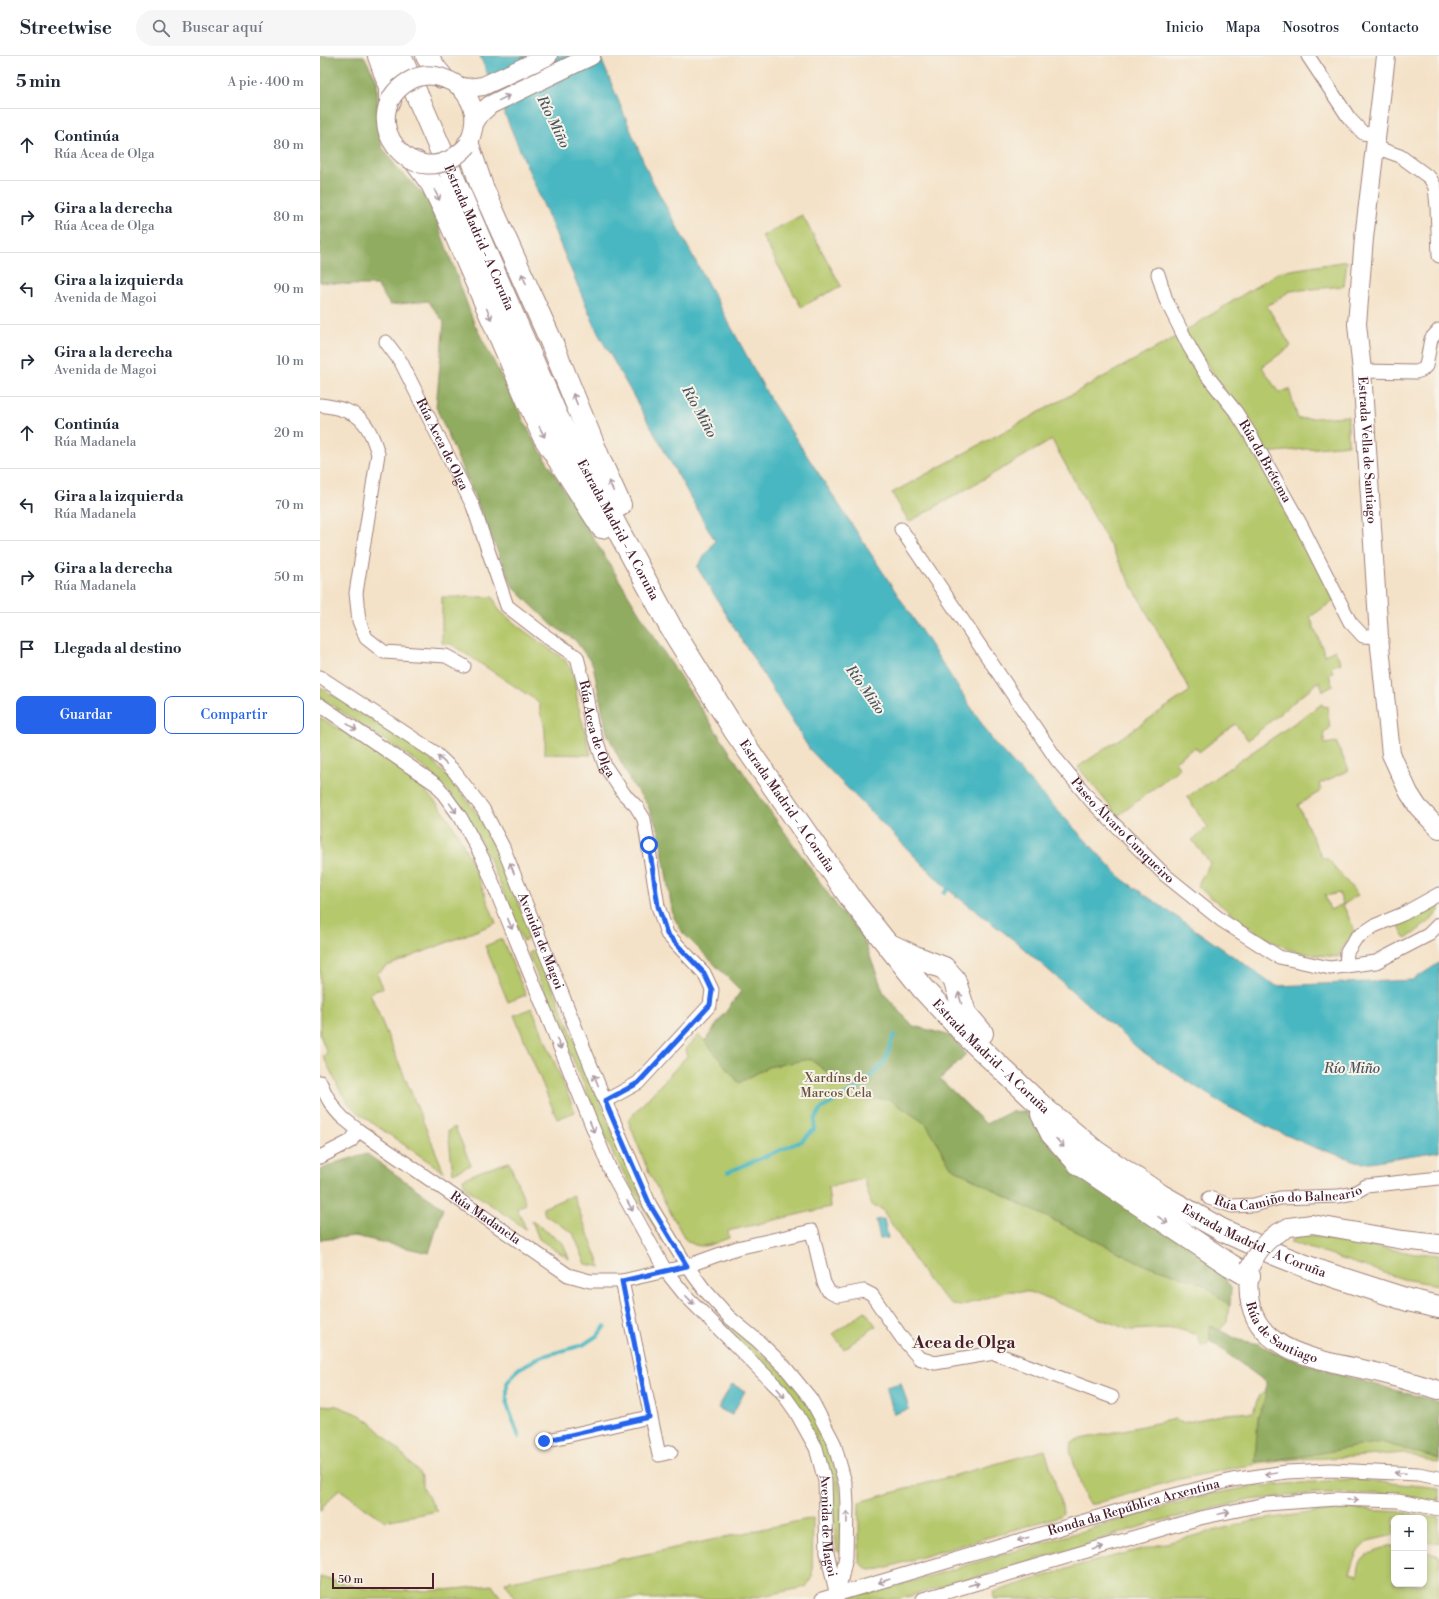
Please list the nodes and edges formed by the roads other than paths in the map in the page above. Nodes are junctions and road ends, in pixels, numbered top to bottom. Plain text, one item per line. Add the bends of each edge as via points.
1 (379, 56) edge
2 (400, 56) edge
3 (427, 56) edge
4 (548, 56) edge
5 (591, 56) edge
6 (1308, 56) edge
7 (1386, 56) edge
8 (450, 81) junction
9 (390, 101) junction
10 (475, 122) junction
11 (1376, 141) junction
12 (468, 145) junction
13 (416, 162) junction
14 (1439, 256) edge
15 (1158, 274) dead end
16 (1439, 330) edge
17 (386, 342) dead end
18 (1362, 371) junction
19 (320, 405) edge
20 (901, 529) dead end
21 (1379, 637) junction
22 (464, 666) dead end
23 (320, 677) edge
24 (706, 685) junction
25 (320, 705) edge
26 (766, 776) junction
27 (1439, 829) edge
28 (1439, 894) edge
29 (1439, 924) edge
30 (887, 944) junction
31 (1346, 966) junction
32 (1001, 1067) junction
33 (320, 1082) edge
34 (1032, 1098) junction
35 (605, 1101) junction
36 (358, 1130) junction
37 (320, 1157) edge
38 (1439, 1178) edge
39 (1209, 1198) dead end
40 (1439, 1244) edge
41 (687, 1266) junction
42 (665, 1270) junction
43 (1318, 1271) junction
44 (1250, 1272) junction
45 (622, 1281) junction
46 (1439, 1294) edge
47 (1439, 1307) edge
48 (1439, 1390) edge
49 (1112, 1397) dead end
50 (649, 1417) junction
51 (544, 1441) dead end
52 (670, 1452) dead end
53 (1439, 1478) edge
54 (1439, 1509) edge
55 (837, 1597) edge
56 (822, 1599) edge
57 (923, 1599) edge

1 - 9 highway via 390,87
2 - 24 highway, Estrada Madrid - A Coruña via 557,417 667,620
3 - 8 highway via 436,70
4 - 8 street via 483,86 468,88
10 -> 5 street via 490,105
6 - 11 street via 1349,118 1363,133
7 - 11 street, Estrada Vella de Santiago
8 - 9 street, bridge via 430,75 416,78 406,83
8 - 10 street via 470,100
9 - 13 street, bridge via 386,115 387,130 393,144 403,155
10 - 12 street
11 - 14 street via 1430,178 1435,187
11 - 18 street, Estrada Vella de Santiago via 1357,324
12 - 13 street, bridge via 455,157 442,163
24 -> 12 highway via 600,461 551,341 482,187
13 -> 26 highway via 432,184 448,217 543,435 618,552 663,635 709,703
15 - 21 street, Rúa da Brétema via 1166,300 1190,348 1205,373 1250,434 1301,525 1350,622 1363,636
16 - 18 street via 1431,339 1426,366 1422,370
17 - 35 street, Rúa Acea de Olga via 401,362 474,506 507,606 577,657 591,724 605,766 644,819 658,906 667,934 704,973 712,990 710,1005 638,1083
18 - 21 street, Estrada Vella de Santiago
19 - 22 street via 344,410 361,418 373,437 378,454 356,593 359,621 366,638 384,652 446,656
20 - 31 street, Paseo Álvaro Cunqueiro via 1057,760 1094,803 1165,875 1220,920 1279,957 1330,968
21 - 27 street, Estrada Vella de Santiago via 1392,754 1409,793
35 -> 23 street, Avenida de Magoi via 503,847 483,809 453,770 434,752
24 - 26 highway, Estrada Madrid - A Coruña
25 -> 42 street, Avenida de Magoi via 437,785 461,818 486,867 611,1172
26 - 30 highway, Estrada Madrid - A Coruña via 852,900
28 - 31 street via 1403,914 1374,926 1356,938 1347,952
29 - 31 street, Paseo Álvaro Cunqueiro via 1428,935 1376,962
30 - 32 highway, Estrada Madrid - A Coruña via 923,989 966,1035
32 -> 30 highway via 990,1044 965,1013 954,979 944,968
32 - 34 highway, Estrada Madrid - A Coruña
33 - 36 street, Rúa Madanela via 334,1108
34 - 43 highway, Estrada Madrid - A Coruña via 1096,1152 1160,1195 1222,1230
34 -> 44 highway via 1052,1134 1079,1164 1230,1265
35 - 41 street, Avenida de Magoi via 650,1205
36 - 37 street via 351,1141
36 - 45 street, Rúa Madanela via 568,1275 590,1281
38 - 39 street, Rúa Camiño do Balneario via 1366,1186 1354,1193 1339,1196 1280,1198 1254,1205 1232,1206
40 - 44 street, Rúa de Santiago, bridge via 1312,1224 1289,1227 1266,1241 1258,1251
41 - 42 street
41 - 49 street via 737,1248 812,1231 824,1283 829,1292 838,1296 864,1291 872,1295 902,1338 920,1358 935,1363 994,1353
55 -> 41 street, Avenida de Magoi via 846,1556 848,1505 846,1486 834,1442 811,1399 784,1366 730,1317
42 - 45 street, Rúa Madanela
42 -> 55 street, Avenida de Magoi via 685,1295 781,1391 816,1448 825,1481 827,1552
43 - 46 highway
43 - 47 highway, Estrada Madrid - A Coruña via 1408,1300
44 - 48 street, Rúa de Santiago via 1248,1295 1255,1316 1265,1332 1278,1343 1327,1362
45 - 50 street
50 - 51 street
50 - 52 street via 659,1455
53 -> 55 street, Ronda da República Arxentina via 1418,1474 1331,1470 1286,1472 1232,1480 921,1569
57 -> 54 street via 1200,1518 1266,1504 1336,1499 1398,1501
55 - 56 street, Ronda da República Arxentina

